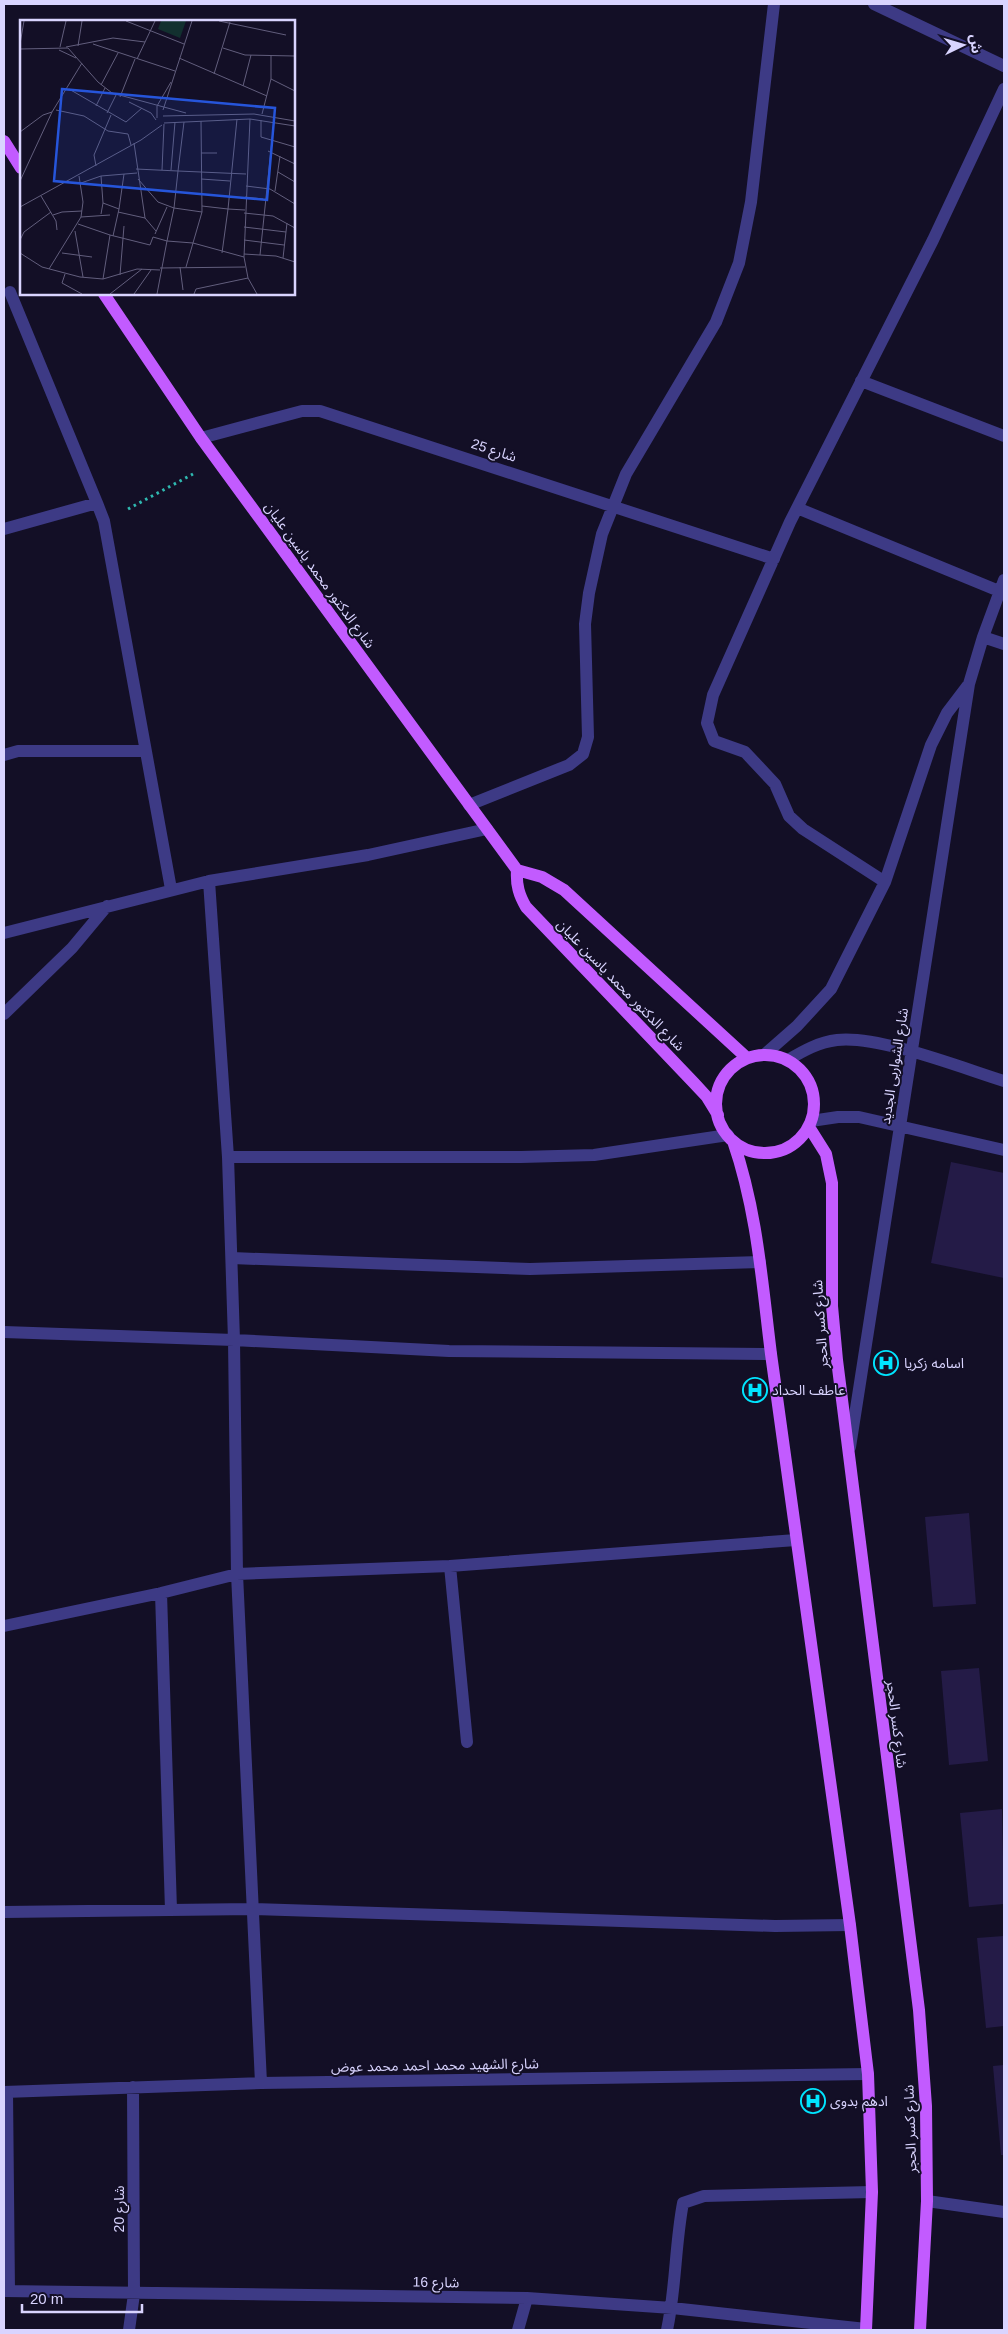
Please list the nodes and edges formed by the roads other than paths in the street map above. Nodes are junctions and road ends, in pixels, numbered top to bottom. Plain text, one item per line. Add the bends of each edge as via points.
1 (774, 4) edge
2 (874, 4) edge
3 (1004, 66) edge
4 (1004, 89) edge
5 (4, 141) edge
6 (20, 166) edge
7 (12, 291) edge
8 (105, 295) edge
9 (862, 381) junction
10 (1004, 436) edge
11 (201, 438) junction
12 (97, 503) junction
13 (612, 505) junction
14 (797, 508) junction
15 (4, 529) edge
16 (774, 559) junction
17 (1002, 585) edge
18 (983, 637) junction
19 (1004, 644) edge
20 (970, 684) junction
21 (145, 751) junction
22 (4, 755) edge
23 (469, 805) junction
24 (487, 829) junction
25 (517, 870) junction
26 (209, 881) junction
27 (885, 882) junction
28 (171, 889) junction
29 (107, 906) junction
30 (4, 933) edge
31 (4, 1014) edge
32 (911, 1053) junction
33 (764, 1055) junction
34 (747, 1058) junction
35 (788, 1060) junction
36 (1004, 1081) edge
37 (718, 1115) junction
38 (810, 1124) junction
39 (899, 1126) junction
40 (731, 1138) junction
41 (1004, 1150) edge
42 (228, 1157) junction
43 (232, 1258) junction
44 (760, 1262) junction
45 (4, 1332) edge
46 (234, 1340) junction
47 (770, 1354) junction
48 (849, 1453) junction
49 (796, 1540) junction
50 (450, 1566) junction
51 (237, 1574) junction
52 (161, 1593) junction
53 (4, 1626) edge
54 (467, 1742) dead end
55 (171, 1910) junction
56 (253, 1910) junction
57 (4, 1912) edge
58 (850, 1925) junction
59 (868, 2074) junction
60 (261, 2083) junction
61 (134, 2087) junction
62 (5, 2092) edge
63 (872, 2192) junction
64 (927, 2202) junction
65 (1004, 2212) edge
66 (6, 2291) edge
67 (134, 2294) junction
68 (527, 2298) junction
69 (672, 2308) junction
70 (129, 2330) edge
71 (518, 2330) edge
72 (667, 2330) edge
73 (866, 2330) edge
74 (920, 2330) edge

1 - 13 street via 751,202 739,264 716,322 626,474
2 - 3 street
4 - 9 street
5 - 6 main road
7 - 12 street
8 - 11 main road, شارع الدكتور محمد ياسين عليان
9 - 10 street
9 - 14 street
11 - 13 street, شارع 25 via 302,411 320,411
11 - 23 main road, شارع الدكتور محمد ياسين عليان
12 - 15 street
12 - 21 street via 104,521
13 - 16 street, شارع 25
13 - 23 street via 588,593 584,654 588,737 582,754 569,765
14 - 16 street
14 - 17 street
16 - 27 street via 713,695 707,722 714,741 744,752 775,784 789,816 803,829
17 - 18 street, شارع الشواربى الجديد
18 - 19 street
18 - 20 street, شارع الشواربى الجديد
20 - 27 street, شارع الشواربى الجديد via 947,713 931,745
20 - 32 street, شارع الشواربى الجديد
21 - 22 street via 18,751
21 - 28 street
23 - 24 main road, شارع الدكتور محمد ياسين عليان
24 - 25 main road, شارع الدكتور محمد ياسين عليان
24 - 26 street via 368,855
25 - 34 main road, شارع الدكتور محمد ياسين عليان via 542,877 564,890
25 - 37 main road, شارع الدكتور محمد ياسين عليان via 516,883 526,908 694,1083
26 - 28 street
26 - 42 street
27 - 33 street, شارع الشواربى الجديد via 831,989
28 - 29 street
29 - 30 street
29 - 31 street via 72,948
32 - 35 street via 867,1041 836,1040 819,1044
32 - 36 street
32 - 39 street, شارع الشواربى الجديد
33 - 34 main road
33 - 35 main road
34 - 37 main road via 722,1081 717,1097
35 - 38 main road via 799,1068 810,1086 814,1107
37 - 40 main road via 721,1126
38 - 39 street via 838,1117 859,1117
38 - 40 main road via 800,1139 774,1152 745,1149
38 - 48 main road, شارع كسر الحجر via 826,1154 832,1183 832,1306
39 - 41 street
39 - 48 street, شارع الشواربى الجديد
40 - 42 street via 594,1155
40 - 44 main road via 750,1200
42 - 43 street
43 - 44 street via 530,1269
43 - 46 street
44 - 47 main road
45 - 46 street
46 - 47 street via 449,1352
46 - 51 street
47 - 49 main road
48 - 64 main road, شارع كسر الحجر via 919,2010 926,2106
49 - 50 street
49 - 58 main road
50 - 51 street
50 - 54 street
51 - 52 street
51 - 56 street
52 - 53 street
52 - 55 street
55 - 56 street
55 - 57 street
56 - 58 street via 775,1926
56 - 60 street
58 - 59 main road
59 - 60 street, شارع الشهيد محمد احمد محمد عوض
59 - 63 main road
60 - 61 street, شارع الشهيد محمد احمد محمد عوض
61 - 62 street, شارع الشهيد محمد احمد محمد عوض
61 - 67 street, شارع 20
62 - 66 street
63 - 69 street via 704,2196 683,2203
63 - 73 main road
64 - 65 street
64 - 74 main road, شارع كسر الحجر
66 - 67 street, شارع 16
67 - 68 street, شارع 16
67 - 70 street, شارع 20
68 - 69 street, شارع 16
68 - 71 street
69 - 72 street
69 - 73 street, شارع 16

